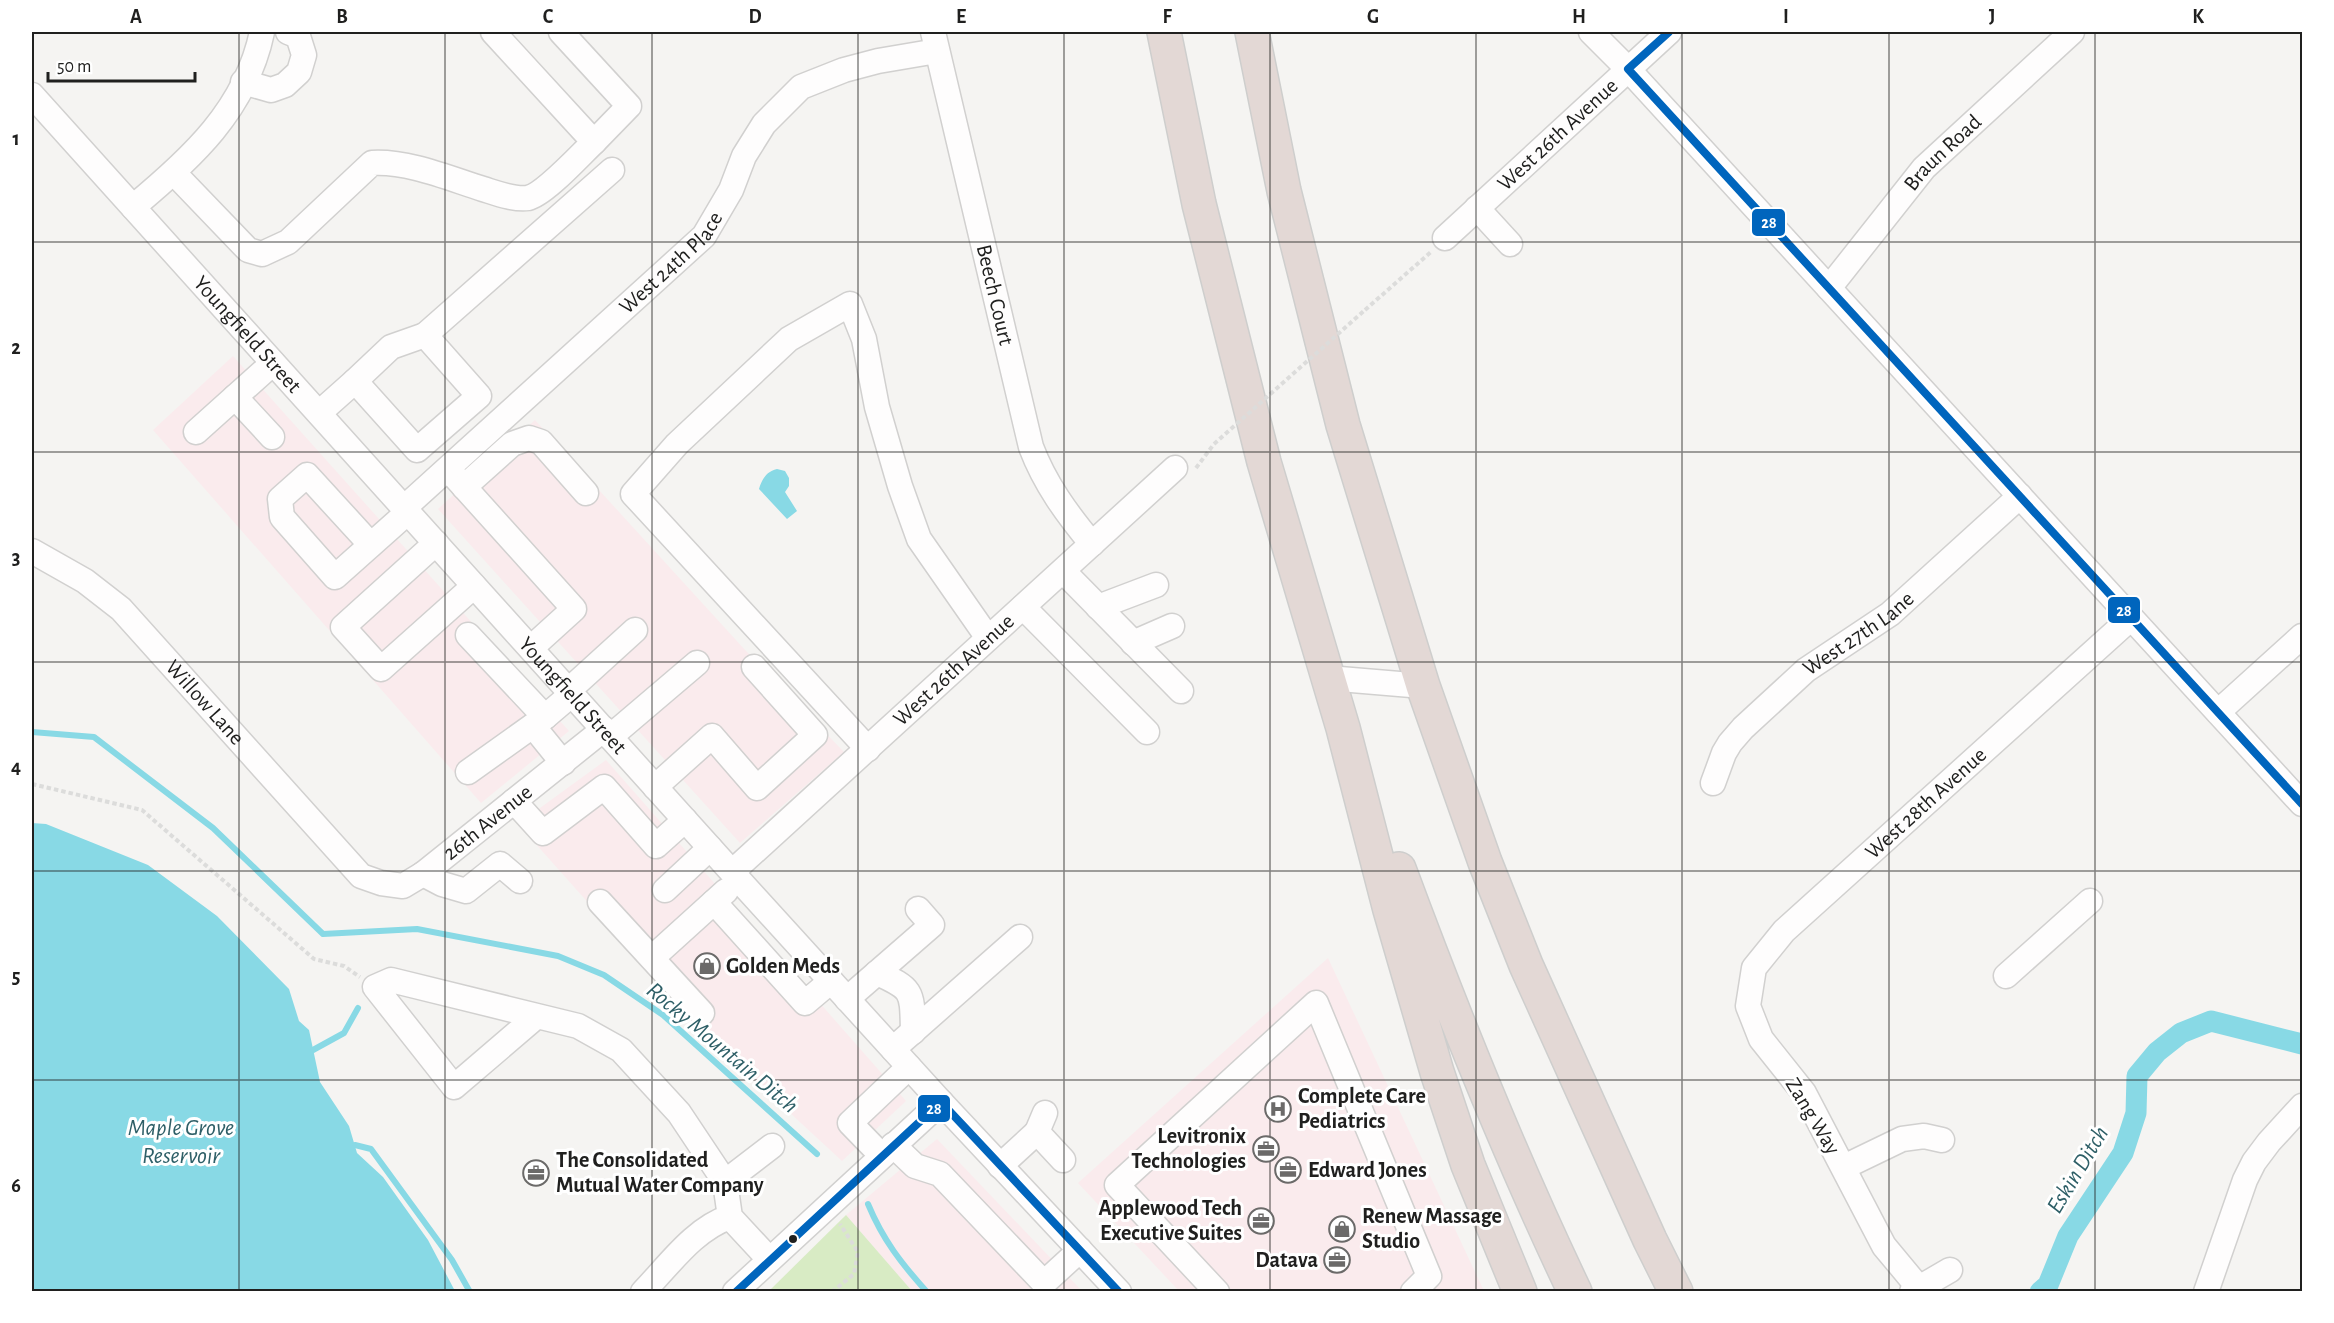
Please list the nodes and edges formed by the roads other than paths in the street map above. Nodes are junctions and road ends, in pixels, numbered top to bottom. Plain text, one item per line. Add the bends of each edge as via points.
1 (262, 32) edge
2 (288, 32) edge
3 (492, 32) edge
4 (561, 32) edge
5 (1164, 32) edge
6 (1252, 32) edge
7 (1591, 32) edge
8 (1669, 32) edge
9 (2072, 32) edge
10 (935, 41) edge
11 (1628, 69) junction
12 (243, 82) junction
13 (32, 95) edge
14 (594, 142) junction
15 (612, 170) dead end
16 (174, 173) junction
17 (133, 207) junction
18 (1477, 208) junction
19 (1445, 238) road end
20 (1510, 244) dead end
21 (1829, 288) junction
22 (425, 335) junction
23 (273, 363) junction
24 (355, 381) junction
25 (235, 397) junction
26 (472, 402) junction
27 (319, 413) junction
28 (494, 427) junction
29 (196, 432) dead end
30 (272, 438) dead end
31 (417, 450) junction
32 (1184, 470) road end
33 (444, 472) junction
34 (464, 487) junction
35 (586, 493) dead end
36 (2020, 496) junction
37 (406, 510) junction
38 (436, 543) junction
39 (1092, 544) junction
40 (371, 545) dead end
41 (32, 551) edge
42 (1062, 571) junction
43 (1156, 585) dead end
44 (474, 586) junction
45 (1098, 607) junction
46 (1023, 608) junction
47 (2131, 618) junction
48 (506, 621) junction
49 (1172, 626) dead end
50 (635, 630) dead end
51 (2302, 636) edge
52 (988, 638) junction
53 (1133, 643) junction
54 (531, 648) junction
55 (697, 663) dead end
56 (754, 667) dead end
57 (1328, 678) junction
58 (1423, 686) junction
59 (1181, 691) dead end
60 (570, 692) junction
61 (2218, 712) junction
62 (539, 722) junction
63 (1343, 728) junction
64 (1148, 732) dead end
65 (607, 733) junction
66 (868, 748) junction
67 (562, 763) junction
68 (468, 772) dead end
69 (1713, 783) dead end
70 (656, 787) junction
71 (514, 801) junction
72 (2302, 804) edge
73 (685, 820) junction
74 (710, 848) junction
75 (423, 874) junction
76 (361, 876) joint
77 (735, 876) junction
78 (520, 881) dead end
79 (665, 890) dead end
80 (2090, 901) dead end
81 (600, 902) dead end
82 (714, 902) junction
83 (918, 909) dead end
84 (1020, 937) dead end
85 (651, 958) junction
86 (877, 973) junction
87 (2006, 976) dead end
88 (839, 990) junction
89 (1748, 1006) joint
90 (702, 1013) dead end
91 (537, 1016) junction
92 (913, 1032) junction
93 (901, 1058) junction
94 (941, 1102) junction
95 (2302, 1106) edge
96 (1942, 1140) dead end
97 (772, 1146) dead end
98 (887, 1150) junction
99 (1063, 1160) dead end
100 (1000, 1166) junction
101 (1844, 1167) junction
102 (725, 1182) junction
103 (730, 1217) junction
104 (1650, 1240) junction
105 (1080, 1250) junction
106 (769, 1259) junction
107 (1950, 1270) dead end
108 (1426, 1286) edge
109 (1040, 1288) edge
110 (1915, 1290) edge
111 (643, 1292) edge
112 (735, 1292) edge
113 (1119, 1292) edge
114 (1217, 1292) edge
115 (1520, 1292) edge
116 (1575, 1292) edge
117 (1676, 1292) edge
118 (1690, 1292) edge
119 (2206, 1292) edge

1 - 12 street
2 - 12 street via 298,36 304,55 299,72 285,85 271,90
3 - 14 street
4 - 14 street via 629,106
5 - 57 highway via 1199,204 1263,462
6 - 58 highway via 1284,191 1343,425
7 - 11 street
8 - 11 street, West 26th Avenue
9 - 21 street, Braun Road via 1924,168
10 - 28 street, West 24th Place via 801,87 764,124 704,237
10 - 39 street, Beech Court via 1031,447 1052,491
11 - 18 street, West 26th Avenue
11 - 21 street
12 - 16 street via 221,123
13 - 17 street, Youngfield Street
14 - 16 street via 542,191 528,198 506,196 388,162 372,163 288,242 262,254 248,250
15 - 22 street
16 - 17 street
17 - 23 street, Youngfield Street
18 - 19 street, West 26th Avenue
18 - 20 street
21 - 36 street
22 - 24 street via 391,347
22 - 26 street via 479,396
23 - 25 street
23 - 27 street, Youngfield Street
24 - 27 street
24 - 31 street
25 - 29 street
25 - 30 street
26 - 28 street
26 - 31 street
27 - 37 street, Youngfield Street
28 - 33 street, West 24th Place
31 - 33 street
32 - 39 street, West 26th Avenue
33 - 34 street
33 - 37 street, West 24th Place
34 - 35 street via 512,444 529,438 541,442
34 - 54 street via 574,609
36 - 47 street
36 - 69 street, West 27th Lane via 1890,614 1806,670 1743,728 1730,742
37 - 38 street, Youngfield Street
37 - 40 street, West 24th Place
38 - 44 street, Youngfield Street
38 - 44 street via 343,627 381,669
39 - 42 street, West 26th Avenue
41 - 76 street, Willow Lane via 85,581 121,609
42 - 45 street
42 - 46 street, West 26th Avenue
43 - 45 street
44 - 48 street, Youngfield Street
45 - 53 street
46 - 52 street, West 26th Avenue
46 - 64 street
47 - 61 street
47 - 89 street, West 28th Avenue via 1785,931 1754,968
48 - 54 street, Youngfield Street
48 - 62 street via 473,640
49 - 53 street
50 - 60 street
51 - 61 street
52 - 66 street, West 26th Avenue
52 - 66 street via 919,539 877,407 864,339 850,304 789,339 677,444 633,494
53 - 59 street
54 - 60 street, Youngfield Street
55 - 65 street, 26th Avenue
56 - 70 street via 815,735 758,788 711,736
57 - 58 street
57 - 63 highway
58 - 104 highway via 1526,965
60 - 62 street
60 - 65 street, Youngfield Street
61 - 72 street
62 - 67 street
62 - 68 street
63 - 115 highway via 1368,831 1437,1072 1482,1203
63 - 116 highway via 1444,992
65 - 67 street, 26th Avenue
65 - 70 street, Youngfield Street
66 - 77 street, West 26th Avenue
67 - 71 street, 26th Avenue
70 - 73 street, Youngfield Street
71 - 73 street via 543,833 604,787 656,846
71 - 75 street, 26th Avenue
73 - 74 street, Youngfield Street
74 - 77 street, Youngfield Street
74 - 79 street
75 - 76 street, 26th Avenue via 403,886
75 - 78 street via 466,891 500,864
77 - 82 street, West 26th Avenue
77 - 88 street, Youngfield Street
80 - 87 street
81 - 85 street
82 - 85 street, West 26th Avenue
82 - 88 street via 806,1003
83 - 86 street via 932,925
84 - 92 street
85 - 90 street
86 - 88 street
86 - 92 street via 902,984 909,992
88 - 93 street, Youngfield Street
89 - 101 street, Zang Way via 1761,1039 1804,1093
91 - 91 street via 391,980 375,987 454,1087
91 - 102 street via 578,1026 621,1050 679,1113
92 - 93 street
93 - 94 street, Youngfield Street
93 - 98 street via 850,1123
94 - 98 street
94 - 100 street, Youngfield Street
95 - 119 street via 2254,1162
96 - 101 street, Zang Way via 1924,1136 1902,1139
97 - 102 street
98 - 106 street
98 - 109 street via 915,1167 940,1174
99 - 100 street via 1041,1122
100 - 105 street, Youngfield Street
101 - 110 street via 1884,1246
102 - 103 street
103 - 106 street
103 - 111 street via 699,1235
104 - 117 highway
104 - 118 highway
105 - 109 street
105 - 113 street, Youngfield Street
106 - 112 street
107 - 110 street
108 - 114 street via 1316,1003 1117,1185

